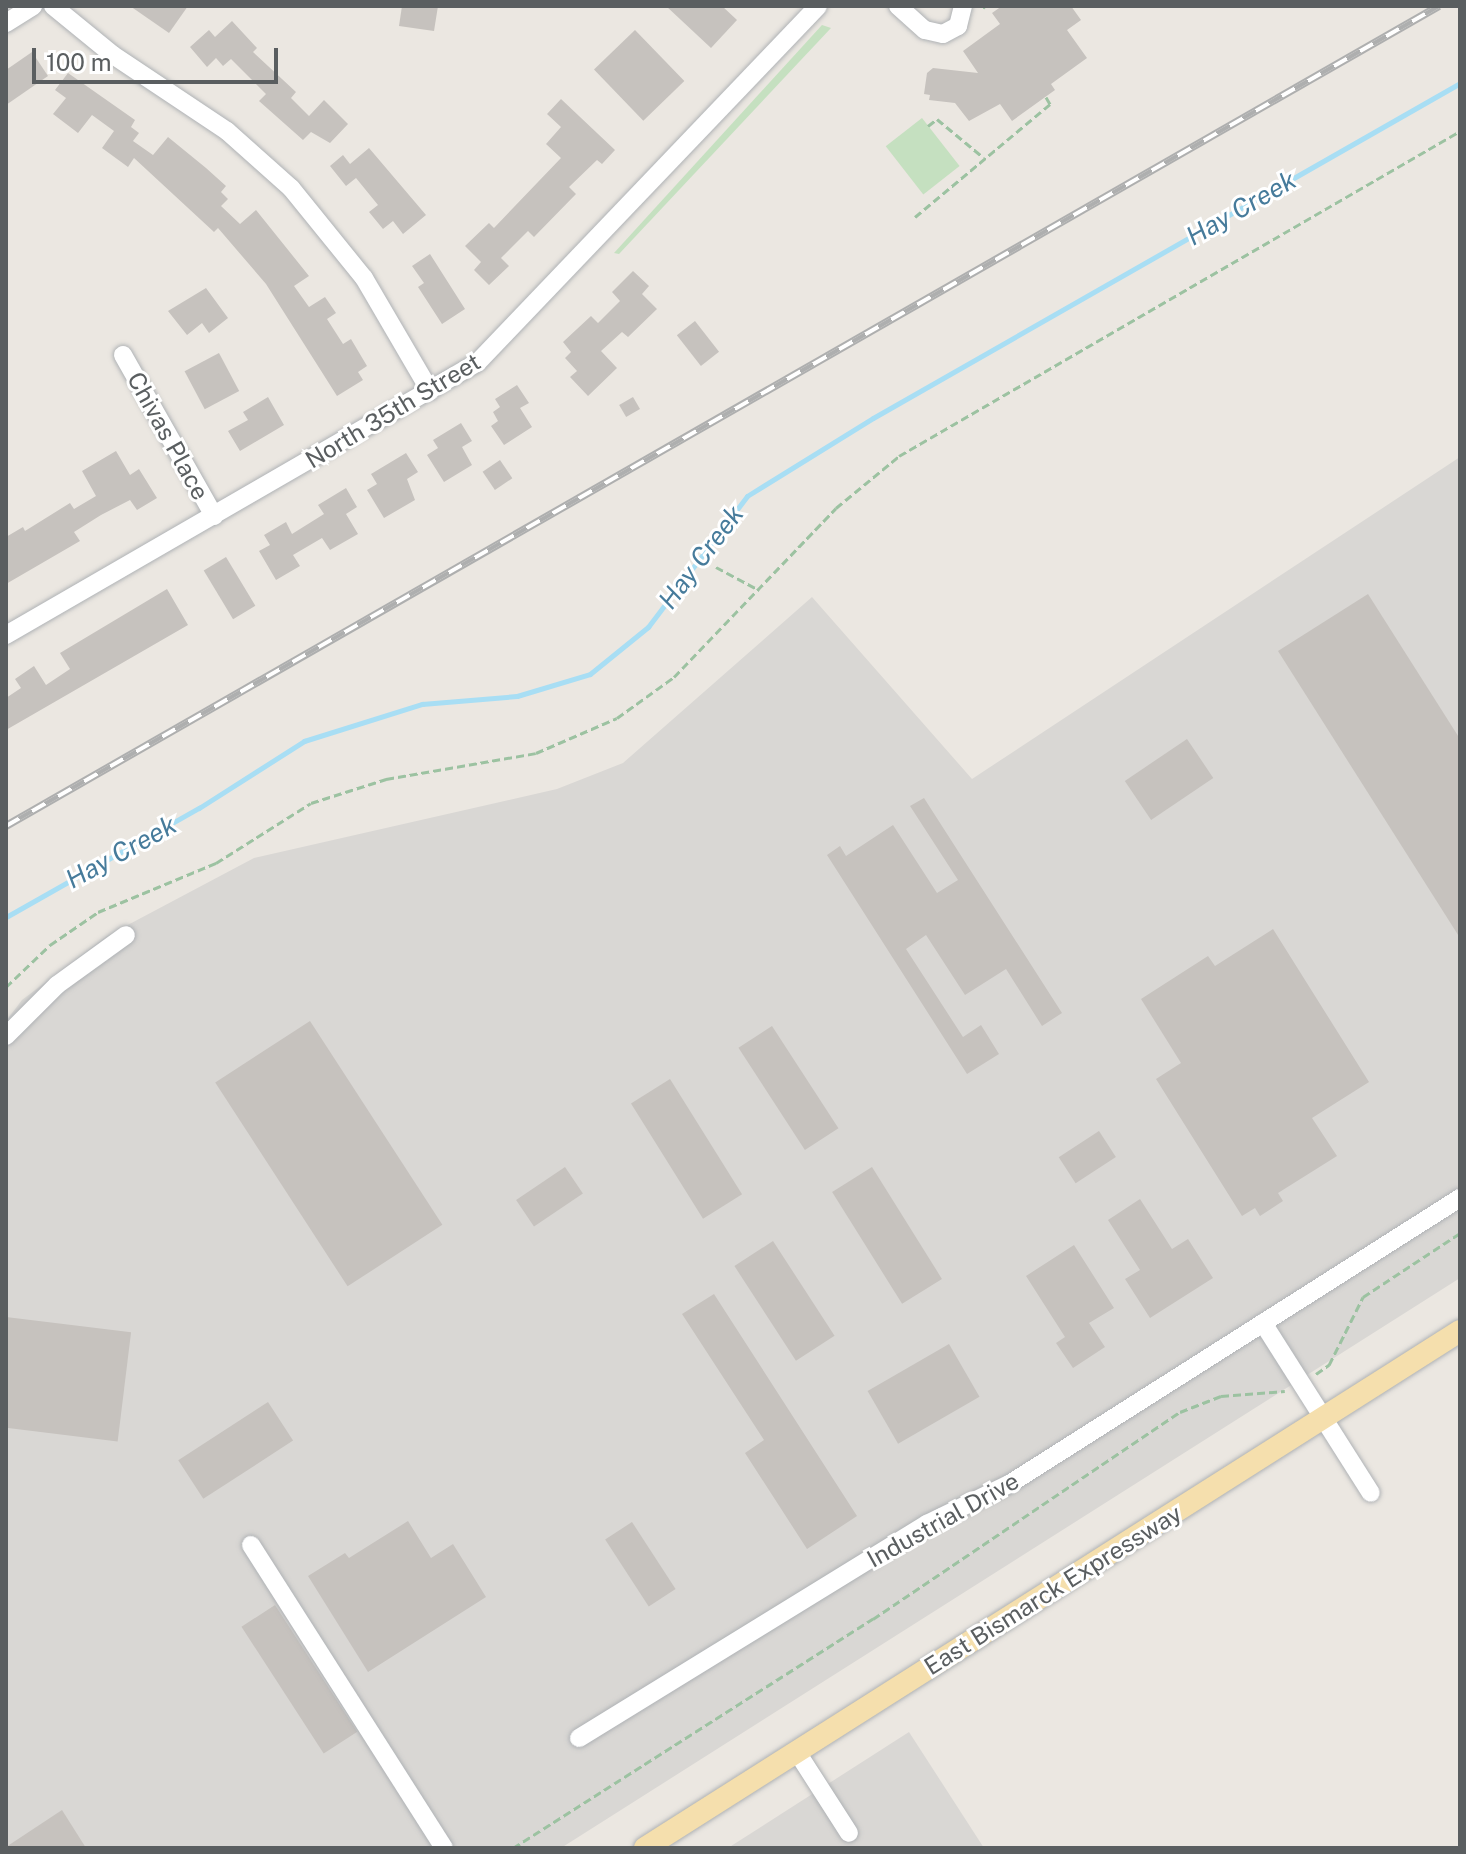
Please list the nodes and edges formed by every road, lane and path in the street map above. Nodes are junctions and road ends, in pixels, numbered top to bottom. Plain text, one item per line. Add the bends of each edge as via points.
1 (33, 6) edge
2 (53, 6) edge
3 (818, 6) edge
4 (898, 6) edge
5 (963, 6) edge
6 (6, 23) edge
7 (1046, 97) dead end
8 (928, 126) dead end
9 (1460, 131) edge
10 (983, 157) junction
11 (915, 217) dead end
12 (123, 355) dead end
13 (430, 391) junction
14 (214, 516) junction
15 (716, 567) dead end
16 (759, 590) junction
17 (6, 635) edge
18 (126, 935) dead end
19 (6, 987) edge
20 (6, 1036) edge
21 (1460, 1198) edge
22 (1460, 1233) edge
23 (1263, 1323) junction
24 (1460, 1331) edge
25 (1302, 1383) junction
26 (1324, 1418) junction
27 (1371, 1493) dead end
28 (251, 1545) dead end
29 (579, 1738) dead end
30 (797, 1752) junction
31 (849, 1833) dead end
32 (444, 1848) edge
33 (513, 1848) edge
34 (645, 1848) edge

1 - 6 street
2 - 13 street via 227,131 291,188 364,278
3 - 13 street, North 35th Street via 517,326 478,362
4 - 5 street via 925,30 943,34 958,26
7 - 10 path via 1050,104
8 - 10 path via 937,119
9 - 16 path via 899,456 836,508
10 - 11 path
12 - 14 street, Chivas Place
13 - 14 street, North 35th Street
14 - 17 street, North 35th Street
15 - 16 path
16 - 19 path via 674,677 602,727 536,753 386,779 311,803 216,863 98,912 50,945
18 - 20 street via 57,985
21 - 23 street, Industrial Drive
22 - 25 path via 1363,1297 1329,1365
23 - 25 street
23 - 29 street, Industrial Drive via 1011,1483 927,1524
24 - 26 main road, East Bismarck Expressway
25 - 26 street
25 - 33 path via 1278,1395 1221,1396 1180,1412 873,1619
26 - 27 street
26 - 30 main road, East Bismarck Expressway
28 - 32 street
30 - 31 street
30 - 34 main road, East Bismarck Expressway

